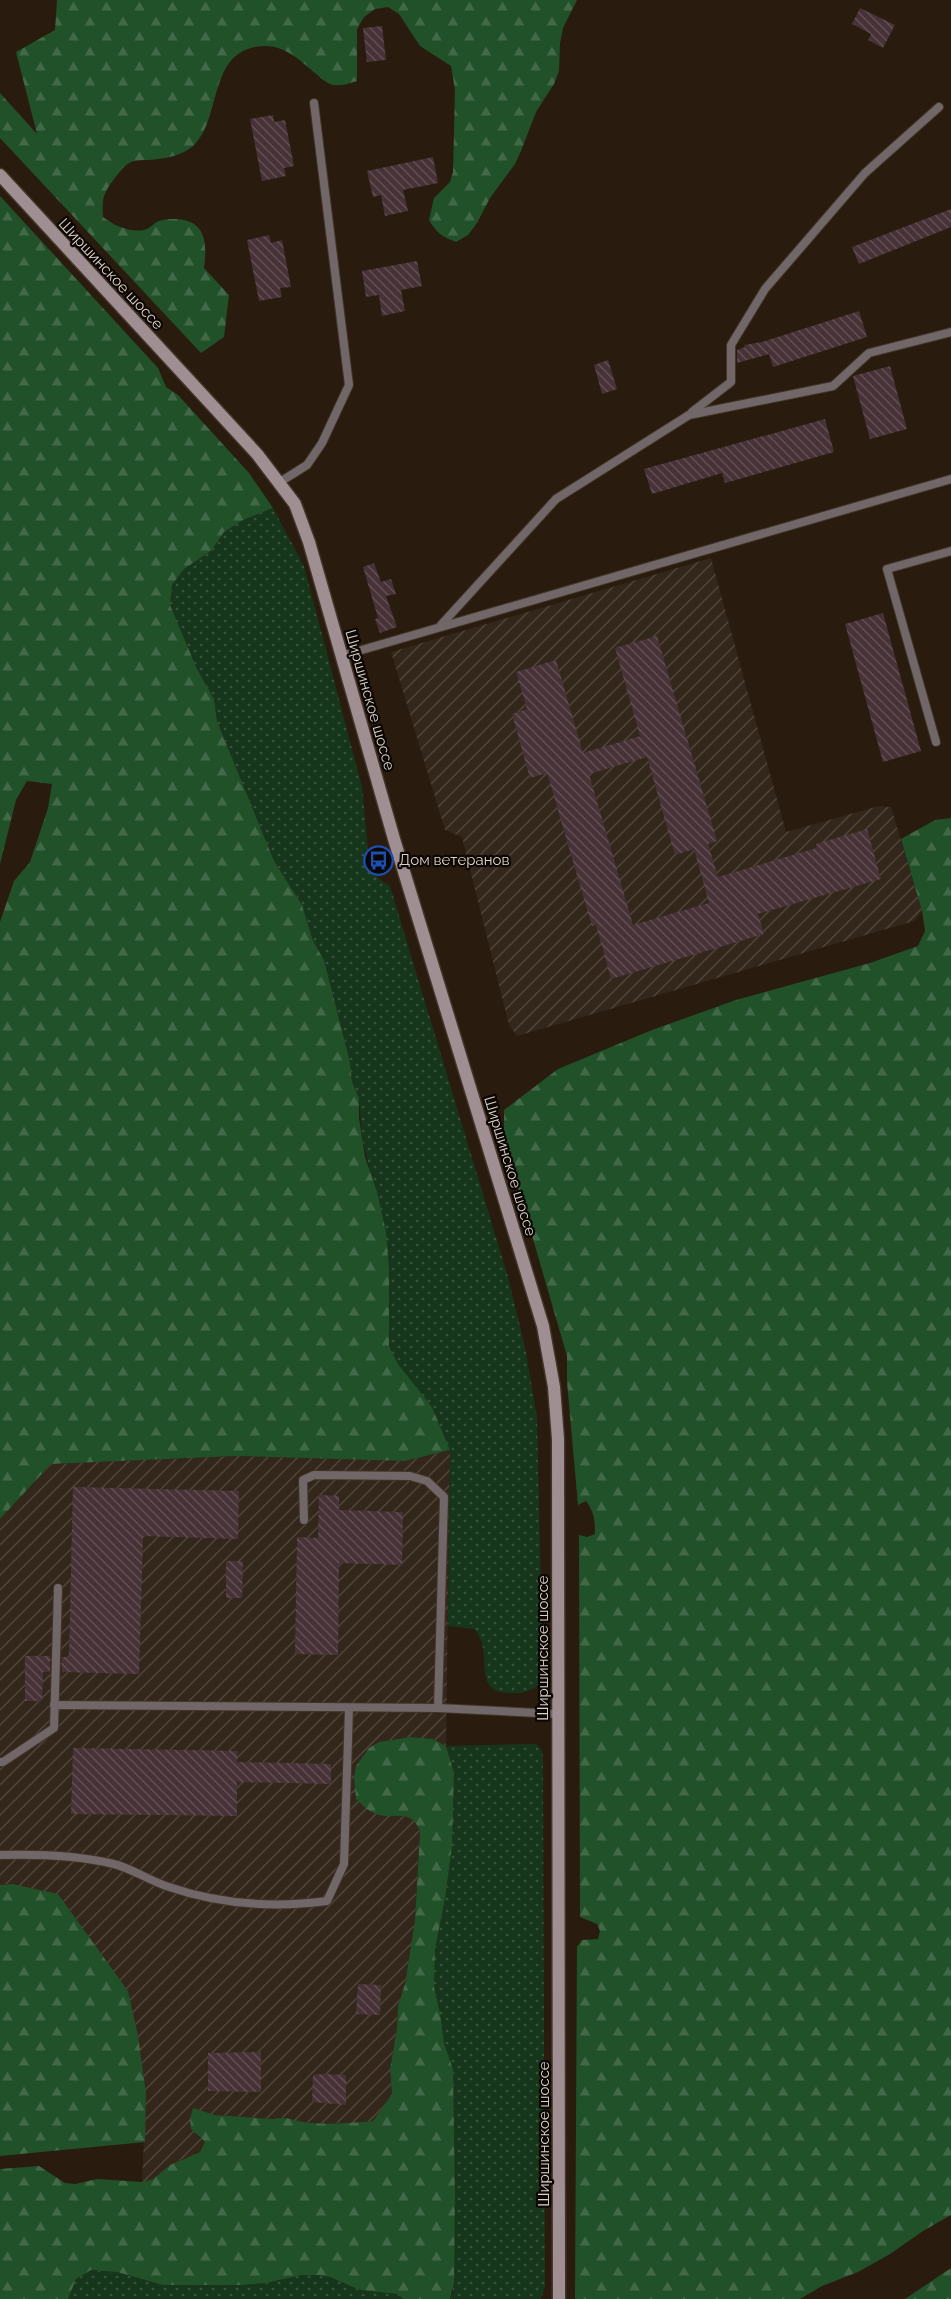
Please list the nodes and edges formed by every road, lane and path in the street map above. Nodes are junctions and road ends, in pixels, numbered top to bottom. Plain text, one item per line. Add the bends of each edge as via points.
1 (314, 103) dead end
2 (939, 107) dead end
3 (0, 176) edge
4 (951, 332) edge
5 (689, 415) junction
6 (951, 479) edge
7 (280, 482) junction
8 (951, 551) edge
9 (440, 626) junction
10 (341, 656) junction
11 (936, 742) dead end
12 (304, 1520) dead end
13 (58, 1588) dead end
14 (54, 1705) junction
15 (349, 1708) junction
16 (438, 1708) junction
17 (558, 1714) junction
18 (0, 1762) edge
19 (0, 1855) edge
20 (559, 2299) edge

1 - 7 lane via 350,385 308,465
2 - 5 lane via 865,172 765,288 731,345 731,382
3 - 7 main road, Ширшинское шоссе
4 - 5 lane via 869,353 833,386
5 - 9 lane via 556,499
6 - 9 lane
7 - 10 main road, Ширшинское шоссе via 295,504 309,542
8 - 11 lane via 887,569
9 - 10 lane
10 - 17 main road, Ширшинское шоссе via 543,1326 555,1387 558,1439
12 - 16 lane via 303,1480 314,1475 410,1476 427,1480 444,1497
13 - 14 lane
14 - 15 lane
14 - 18 lane via 54,1728
15 - 16 lane
15 - 19 lane via 344,1864 327,1901 295,1905 232,1902 169,1887 115,1864
16 - 17 lane
17 - 20 main road, Ширшинское шоссе

